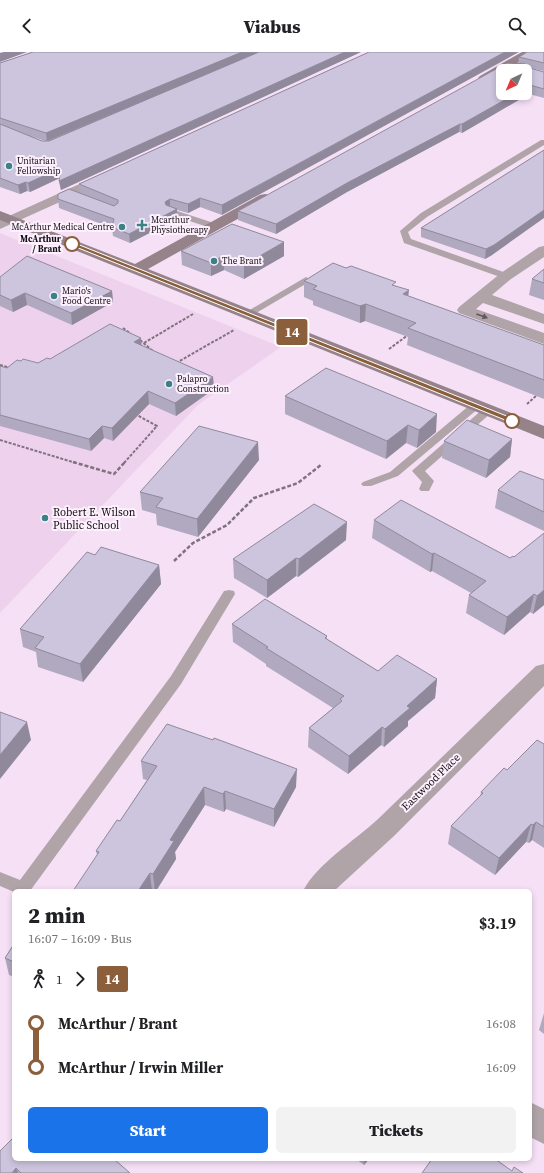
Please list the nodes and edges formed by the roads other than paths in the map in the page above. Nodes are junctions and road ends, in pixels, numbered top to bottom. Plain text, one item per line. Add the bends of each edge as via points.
1 (530, 52) edge
2 (508, 64) edge
3 (496, 70) edge
4 (472, 84) edge
5 (544, 142) edge
6 (118, 171) edge
7 (275, 192) edge
8 (68, 194) junction
9 (81, 199) edge
10 (170, 212) edge
11 (4, 220) edge
12 (214, 226) junction
13 (544, 250) edge
14 (136, 269) junction
15 (506, 276) junction
16 (306, 280) edge
17 (482, 297) junction
18 (248, 314) junction
19 (544, 319) edge
20 (544, 338) edge
21 (481, 408) junction
22 (544, 433) edge
23 (367, 484) dead end
24 (425, 489) dead end
25 (229, 594) dead end
26 (544, 672) edge
27 (0, 880) edge
28 (319, 889) edge
29 (532, 1119) edge
30 (544, 1128) edge

1 - 2 main road
3 - 4 main road
5 - 15 lane via 424,215 404,231 407,241
6 - 8 street
7 - 12 main road
8 - 9 lane
8 - 11 street
10 - 12 lane
11 - 14 main road
12 - 14 main road
13 - 15 street
14 - 18 main road
15 - 17 street
16 - 18 lane
17 - 19 street
17 -> 20 street via 465,310
18 - 21 main road
21 - 22 main road
21 - 23 lane via 394,474
21 - 24 lane via 418,471 428,480
25 - 27 lane via 176,680 23,888
26 - 28 street, Eastwood Place
29 - 30 street

